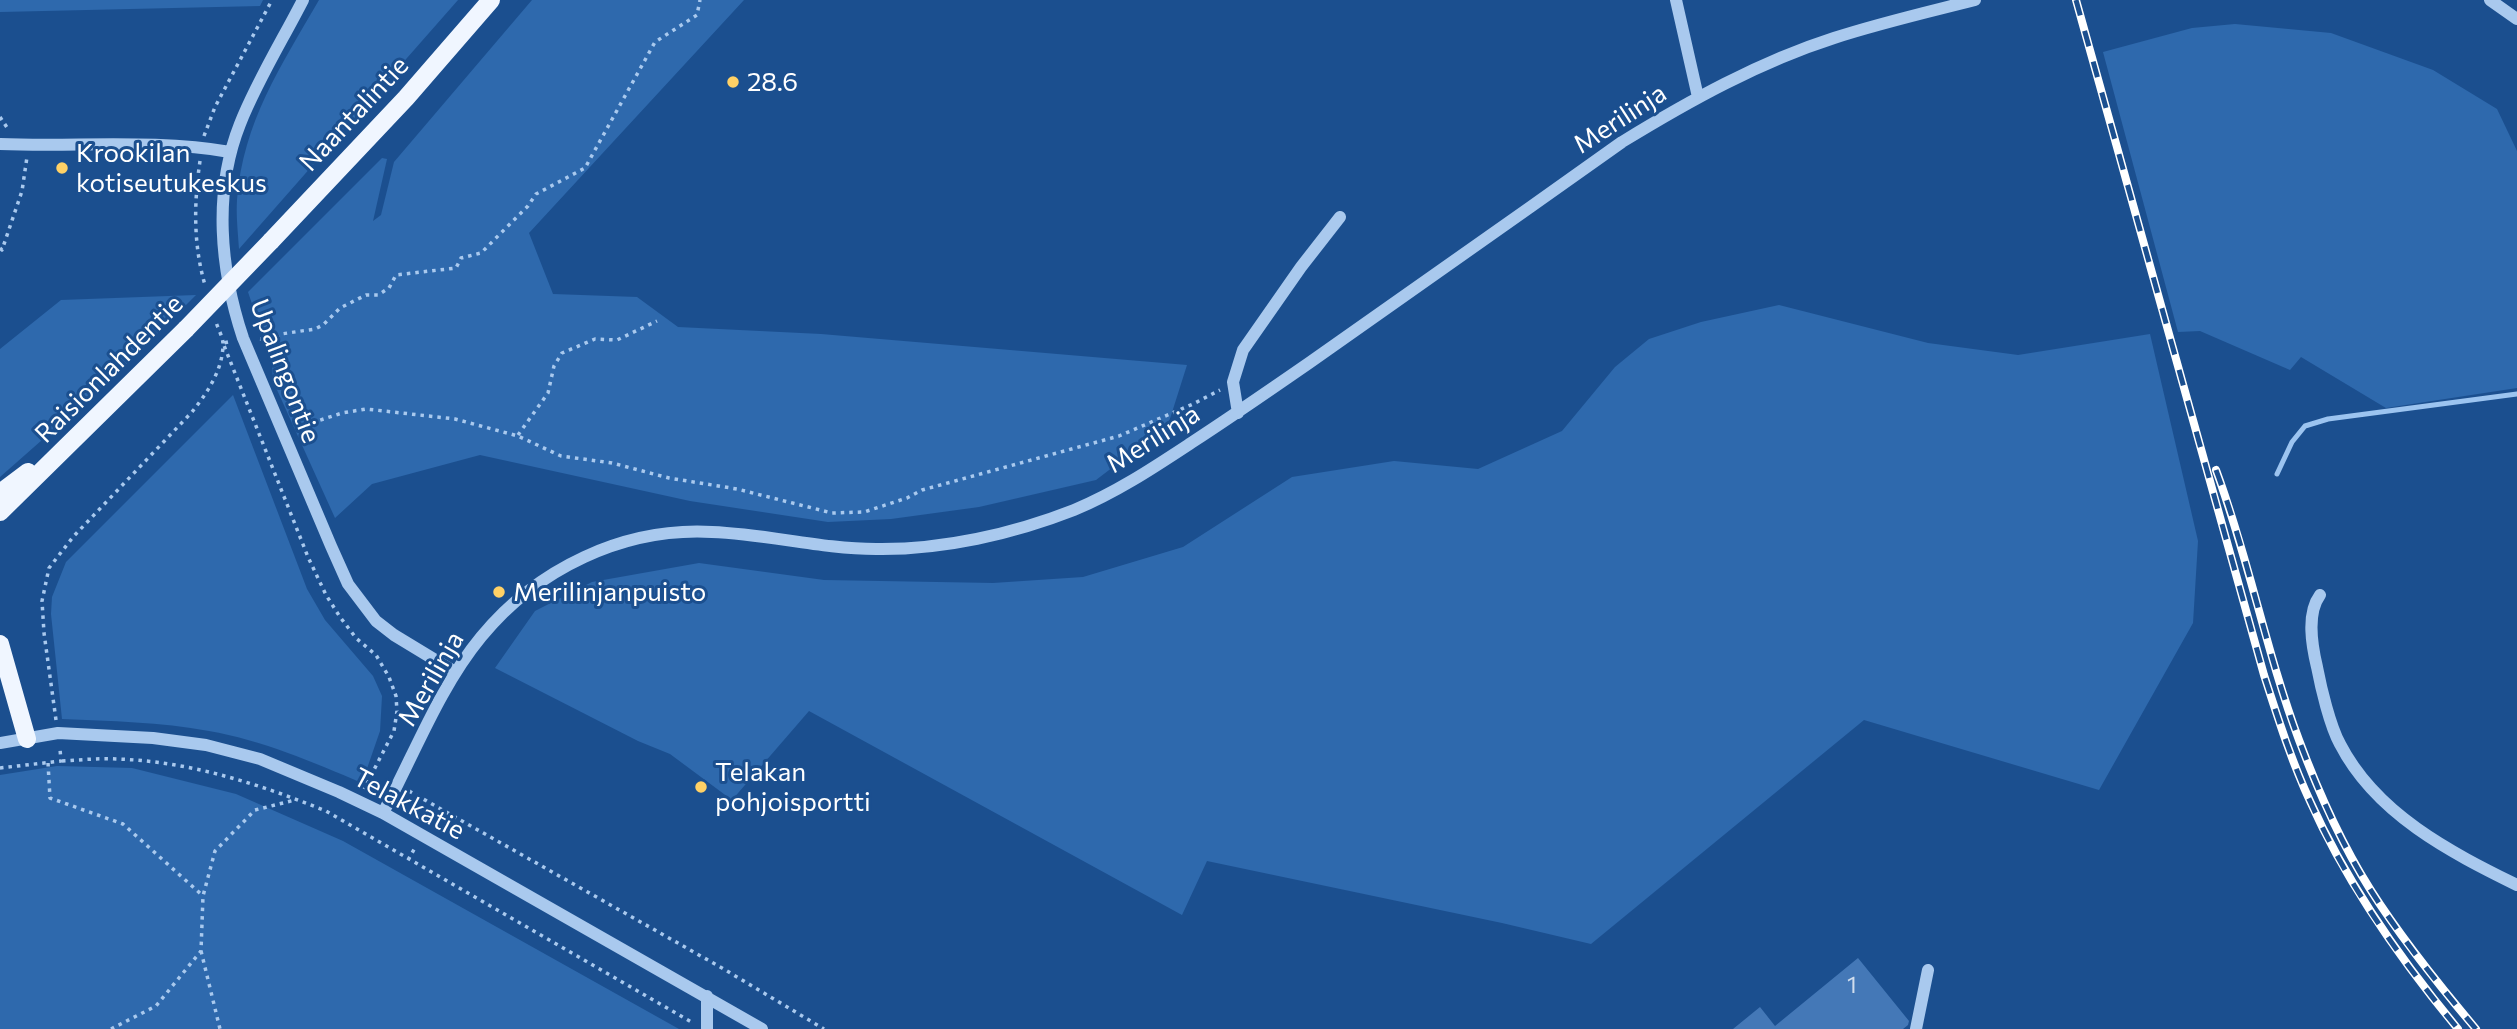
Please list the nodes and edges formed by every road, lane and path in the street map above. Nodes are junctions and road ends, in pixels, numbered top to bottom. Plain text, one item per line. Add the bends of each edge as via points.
1 (303, 0) edge
2 (491, 0) edge
3 (700, 0) edge
4 (1676, 0) edge
5 (1975, 0) edge
6 (2490, 0) edge
7 (2517, 19) edge
8 (1698, 97) junction
9 (0, 144) edge
10 (29, 145) junction
11 (230, 152) junction
12 (1340, 217) dead end
13 (0, 248) edge
14 (223, 291) joint
15 (657, 321) dead end
16 (243, 338) junction
17 (223, 343) dead end
18 (1233, 382) junction
19 (1238, 413) junction
20 (89, 426) junction
21 (285, 433) junction
22 (518, 436) junction
23 (0, 493) edge
24 (0, 512) edge
25 (2320, 595) dead end
26 (0, 644) edge
27 (455, 673) junction
28 (58, 733) junction
29 (27, 739) junction
30 (0, 743) edge
31 (61, 761) junction
32 (48, 763) junction
33 (0, 768) edge
34 (398, 785) junction
35 (297, 799) junction
36 (358, 801) junction
37 (383, 813) junction
38 (2517, 885) edge
39 (203, 896) junction
40 (201, 951) junction
41 (1928, 970) dead end
42 (706, 996) junction
43 (111, 1029) edge
44 (220, 1029) edge
45 (706, 1029) edge
46 (762, 1029) edge
47 (824, 1029) edge
48 (1916, 1029) edge

1 - 11 street, Upalingontie via 250,100
2 - 14 main road, Naantalintie, bridge via 406,98
3 - 16 path via 697,15 655,42 584,168 536,194 481,253 461,258 456,268 396,275 389,288 340,308 314,329 281,334 272,340
4 - 8 street
5 - 8 street, Merilinja via 1832,38
6 - 7 street
8 - 19 street, Merilinja via 1622,142
9 - 10 street
10 - 11 street via 139,144
10 - 13 path via 22,191
11 - 16 street, Upalingontie via 224,250
12 - 18 street via 1243,350
14 - 20 main road, Raisionlahdentie, bridge
15 - 22 path via 617,340 595,339 562,353 548,393
16 - 21 street, Upalingontie
17 - 36 path via 320,582 356,638 376,655 396,696 394,731
18 - 19 street
18 - 22 path via 1119,436 922,491 864,512 832,513 737,489 561,456
19 - 27 street, Merilinja via 1107,495 1040,522 964,541 877,549 711,531 627,540 573,563 530,589 499,616
20 - 23 main road
20 - 24 main road, Raisionlahdentie
21 - 22 path via 306,423 366,409 455,419
21 - 27 street, Upalingontie via 331,547 363,605 394,635
25 - 38 street via 2311,639 2319,675 2339,743 2364,783 2413,825 2464,859
26 - 29 main road
27 - 34 street, Merilinja
28 - 29 street, Telakkatie
28 - 31 path
28 - 36 street, Telakkatie via 153,737 206,746 260,759
29 - 30 street, Telakkatie
31 - 32 path
31 - 35 path via 116,759 183,766
32 - 33 path
32 - 39 path via 50,797 123,824
34 - 37 street, Merilinja
34 - 47 path
35 - 39 path via 255,810 215,851
35 - 45 path via 326,811
36 - 37 street, Telakkatie
37 - 42 street, Telakkatie
39 - 40 path
40 - 43 path via 156,1006
40 - 44 path
41 - 48 street
42 - 45 street
42 - 46 street, Telakkatie

